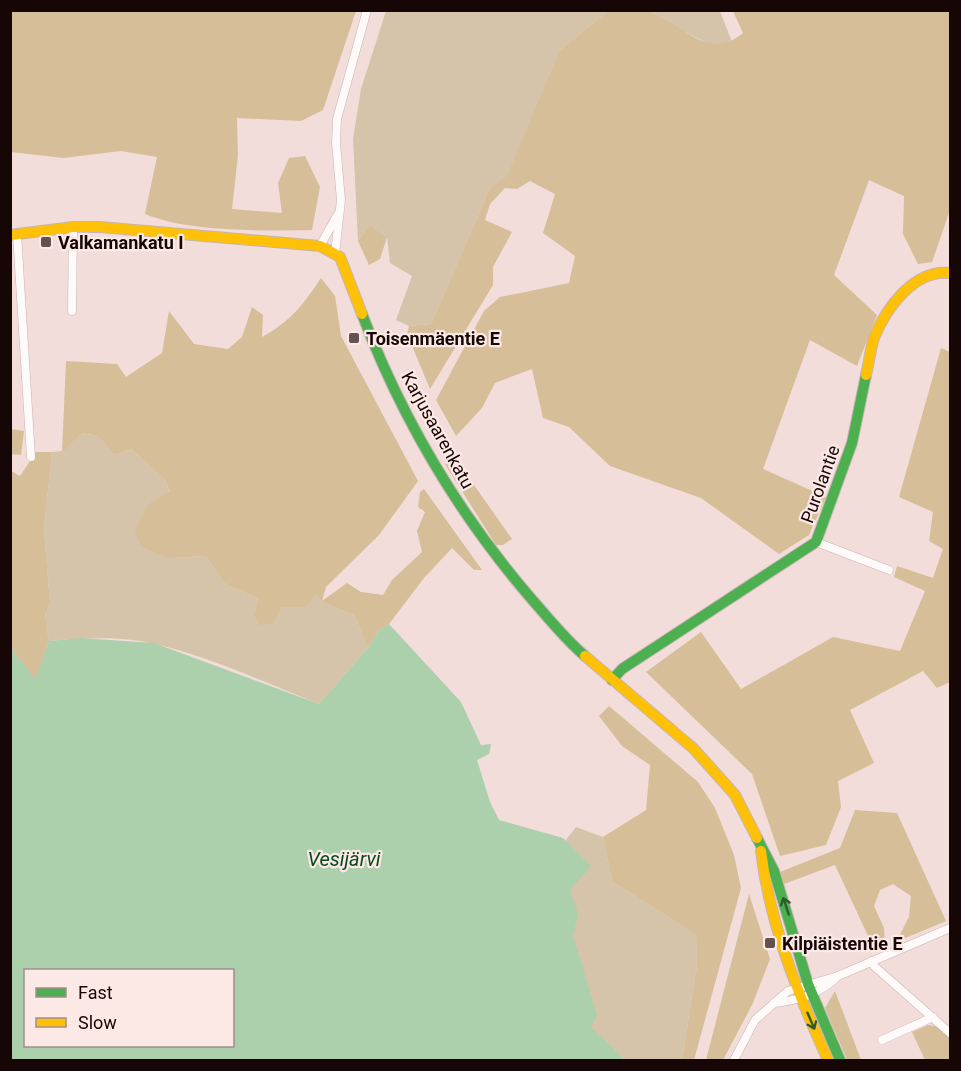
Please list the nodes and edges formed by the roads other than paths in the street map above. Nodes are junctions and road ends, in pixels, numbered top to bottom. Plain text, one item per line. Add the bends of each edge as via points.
1 (367, 10) edge
2 (339, 213) junction
3 (73, 227) junction
4 (14, 235) edge
5 (320, 246) junction
6 (335, 254) junction
7 (951, 273) edge
8 (72, 311) dead end
9 (31, 457) dead end
10 (816, 542) junction
11 (889, 570) dead end
12 (612, 680) junction
13 (760, 844) junction
14 (951, 928) edge
15 (872, 961) junction
16 (805, 991) junction
17 (933, 1017) junction
18 (951, 1033) edge
19 (882, 1040) dead end
20 (734, 1060) edge
21 (828, 1060) edge
22 (840, 1060) edge

1 - 2 street via 337,119
2 - 5 street
2 - 6 street
3 - 4 street
3 - 5 street
3 - 8 street
4 - 9 street
5 - 6 street
6 - 12 street, Karjusaarenkatu via 406,413 472,523 531,600 573,646
7 - 10 street, Purolantie via 933,271 917,278 881,325 874,339 852,443
10 - 11 street
10 - 12 street, Purolantie via 622,669
12 - 13 street, Karjusaarenkatu via 719,774 746,812
16 -> 13 street, Karjusaarenkatu via 787,906
13 - 16 street, Karjusaarenkatu via 772,916
14 - 15 street
15 - 16 street via 838,975 821,990
15 - 17 street
16 - 20 street via 772,1003 755,1020
16 -> 21 street, Karjusaarenkatu
16 - 22 street, Karjusaarenkatu
17 - 18 street
17 - 19 street

